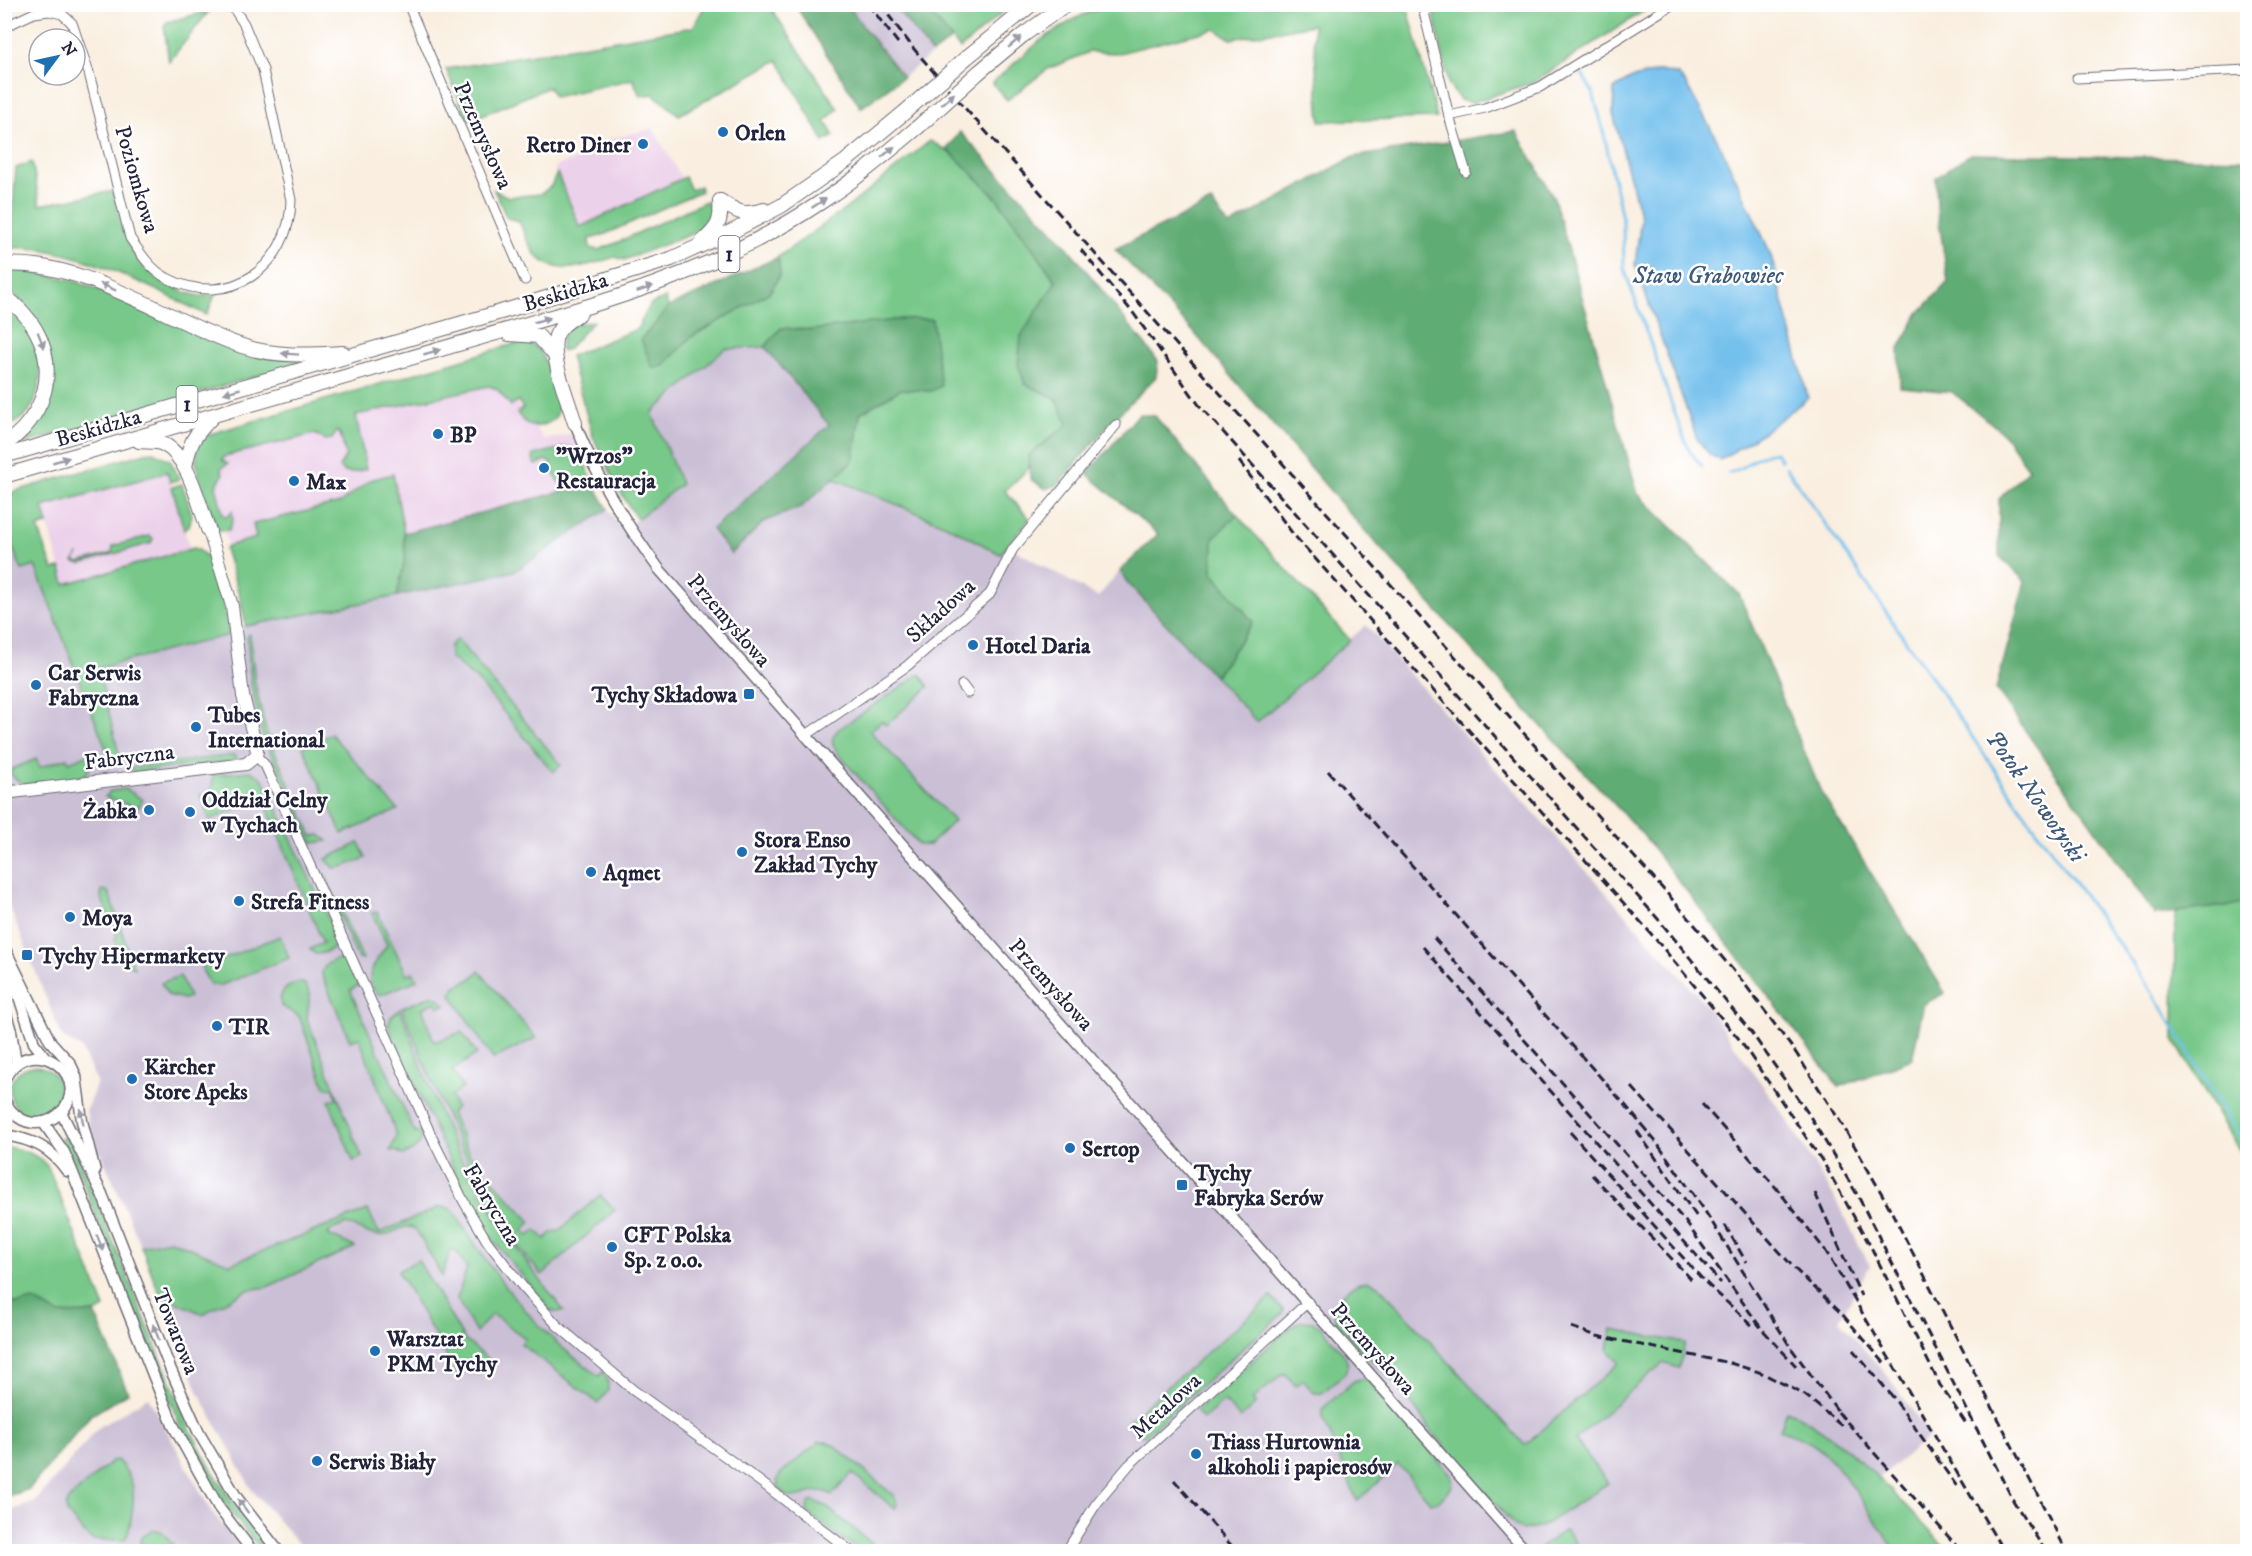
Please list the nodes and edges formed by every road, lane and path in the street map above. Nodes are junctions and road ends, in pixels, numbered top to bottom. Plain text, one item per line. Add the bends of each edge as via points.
1 (231, 4) edge
2 (408, 4) edge
3 (1032, 4) edge
4 (1066, 4) edge
5 (1075, 4) edge
6 (1422, 4) edge
7 (1673, 4) edge
8 (1052, 14) junction
9 (4, 27) edge
10 (2247, 70) edge
11 (2077, 78) dead end
12 (1449, 116) junction
13 (1466, 172) dead end
14 (781, 206) junction
15 (694, 249) junction
16 (4, 264) edge
17 (525, 280) dead end
18 (4, 296) edge
19 (589, 306) junction
20 (495, 334) junction
21 (369, 351) junction
22 (555, 355) junction
23 (213, 416) junction
24 (575, 423) joint
25 (1116, 425) dead end
26 (128, 441) junction
27 (4, 445) edge
28 (4, 456) edge
29 (185, 467) junction
30 (4, 476) edge
31 (209, 531) joint
32 (805, 736) junction
33 (256, 756) junction
34 (4, 793) edge
35 (4, 949) edge
36 (4, 1008) edge
37 (45, 1057) junction
38 (16, 1063) junction
39 (4, 1080) edge
40 (4, 1100) edge
41 (61, 1112) junction
42 (10, 1117) edge
43 (44, 1122) junction
44 (4, 1135) edge
45 (78, 1189) junction
46 (102, 1194) junction
47 (1308, 1302) junction
48 (253, 1551) edge
49 (279, 1551) edge
50 (852, 1551) edge
51 (1066, 1551) edge
52 (1527, 1551) edge

1 - 9 street, Poziomkowa via 263,70 291,200 283,237 266,265 248,279 220,290 194,289 164,277 143,258 130,238 89,73 72,23 62,14 49,11 34,13
2 - 17 street, Przemysłowa
3 - 14 main road, Beskidzka / 1, bridge via 846,161
4 - 8 main road, Beskidzka / 1
5 - 8 main road
6 - 12 street
7 - 12 street via 1540,87 1485,108
19 -> 8 main road, Beskidzka / 1, bridge via 677,277 728,255 821,202 918,127
10 - 11 street
12 - 13 street
14 - 15 main road, Beskidzka / 1
14 - 15 main road via 748,214 720,201 721,217 714,231
15 - 21 main road, Beskidzka / 1 via 638,271
21 -> 16 main road via 267,353 242,346 98,283 35,266
18 -> 27 main road via 17,305 36,329 45,350 48,376 43,400 31,421
20 -> 19 main road, Beskidzka / 1
19 - 22 main road via 563,325 555,338
20 - 22 main road via 538,336
23 -> 20 main road, Beskidzka / 1
21 -> 28 main road, Beskidzka / 1
22 - 24 main road
23 - 26 main road, Beskidzka / 1
23 - 29 main road via 189,446
24 - 32 street, Przemysłowa via 595,470 627,527
25 - 32 street, Składowa via 1013,549 990,594 907,666
26 - 29 main road via 161,442 173,450
30 -> 26 main road, Beskidzka / 1
29 - 31 main road
31 - 33 main road, Fabryczna via 232,606 243,696
32 - 47 street, Przemysłowa
33 - 34 main road, Fabryczna via 246,764
33 - 50 street, Fabryczna via 265,765 436,1146 487,1241 544,1312 633,1390
35 - 37 street via 34,1043
46 -> 35 street via 81,1121 76,1076 50,1041
36 - 38 street
37 - 38 street via 25,1058
37 - 41 street via 67,1076 70,1095
38 - 39 street
40 - 42 street
41 - 43 street
41 - 46 street, Towarowa
42 - 43 street
43 - 45 street, Towarowa via 64,1152
44 - 45 street via 23,1137 50,1150
45 -> 48 street, Towarowa via 183,1446 219,1508
49 -> 46 street, Towarowa via 237,1498 199,1433
47 - 51 street, Metalowa via 1128,1465 1096,1504
47 - 52 street, Przemysłowa

